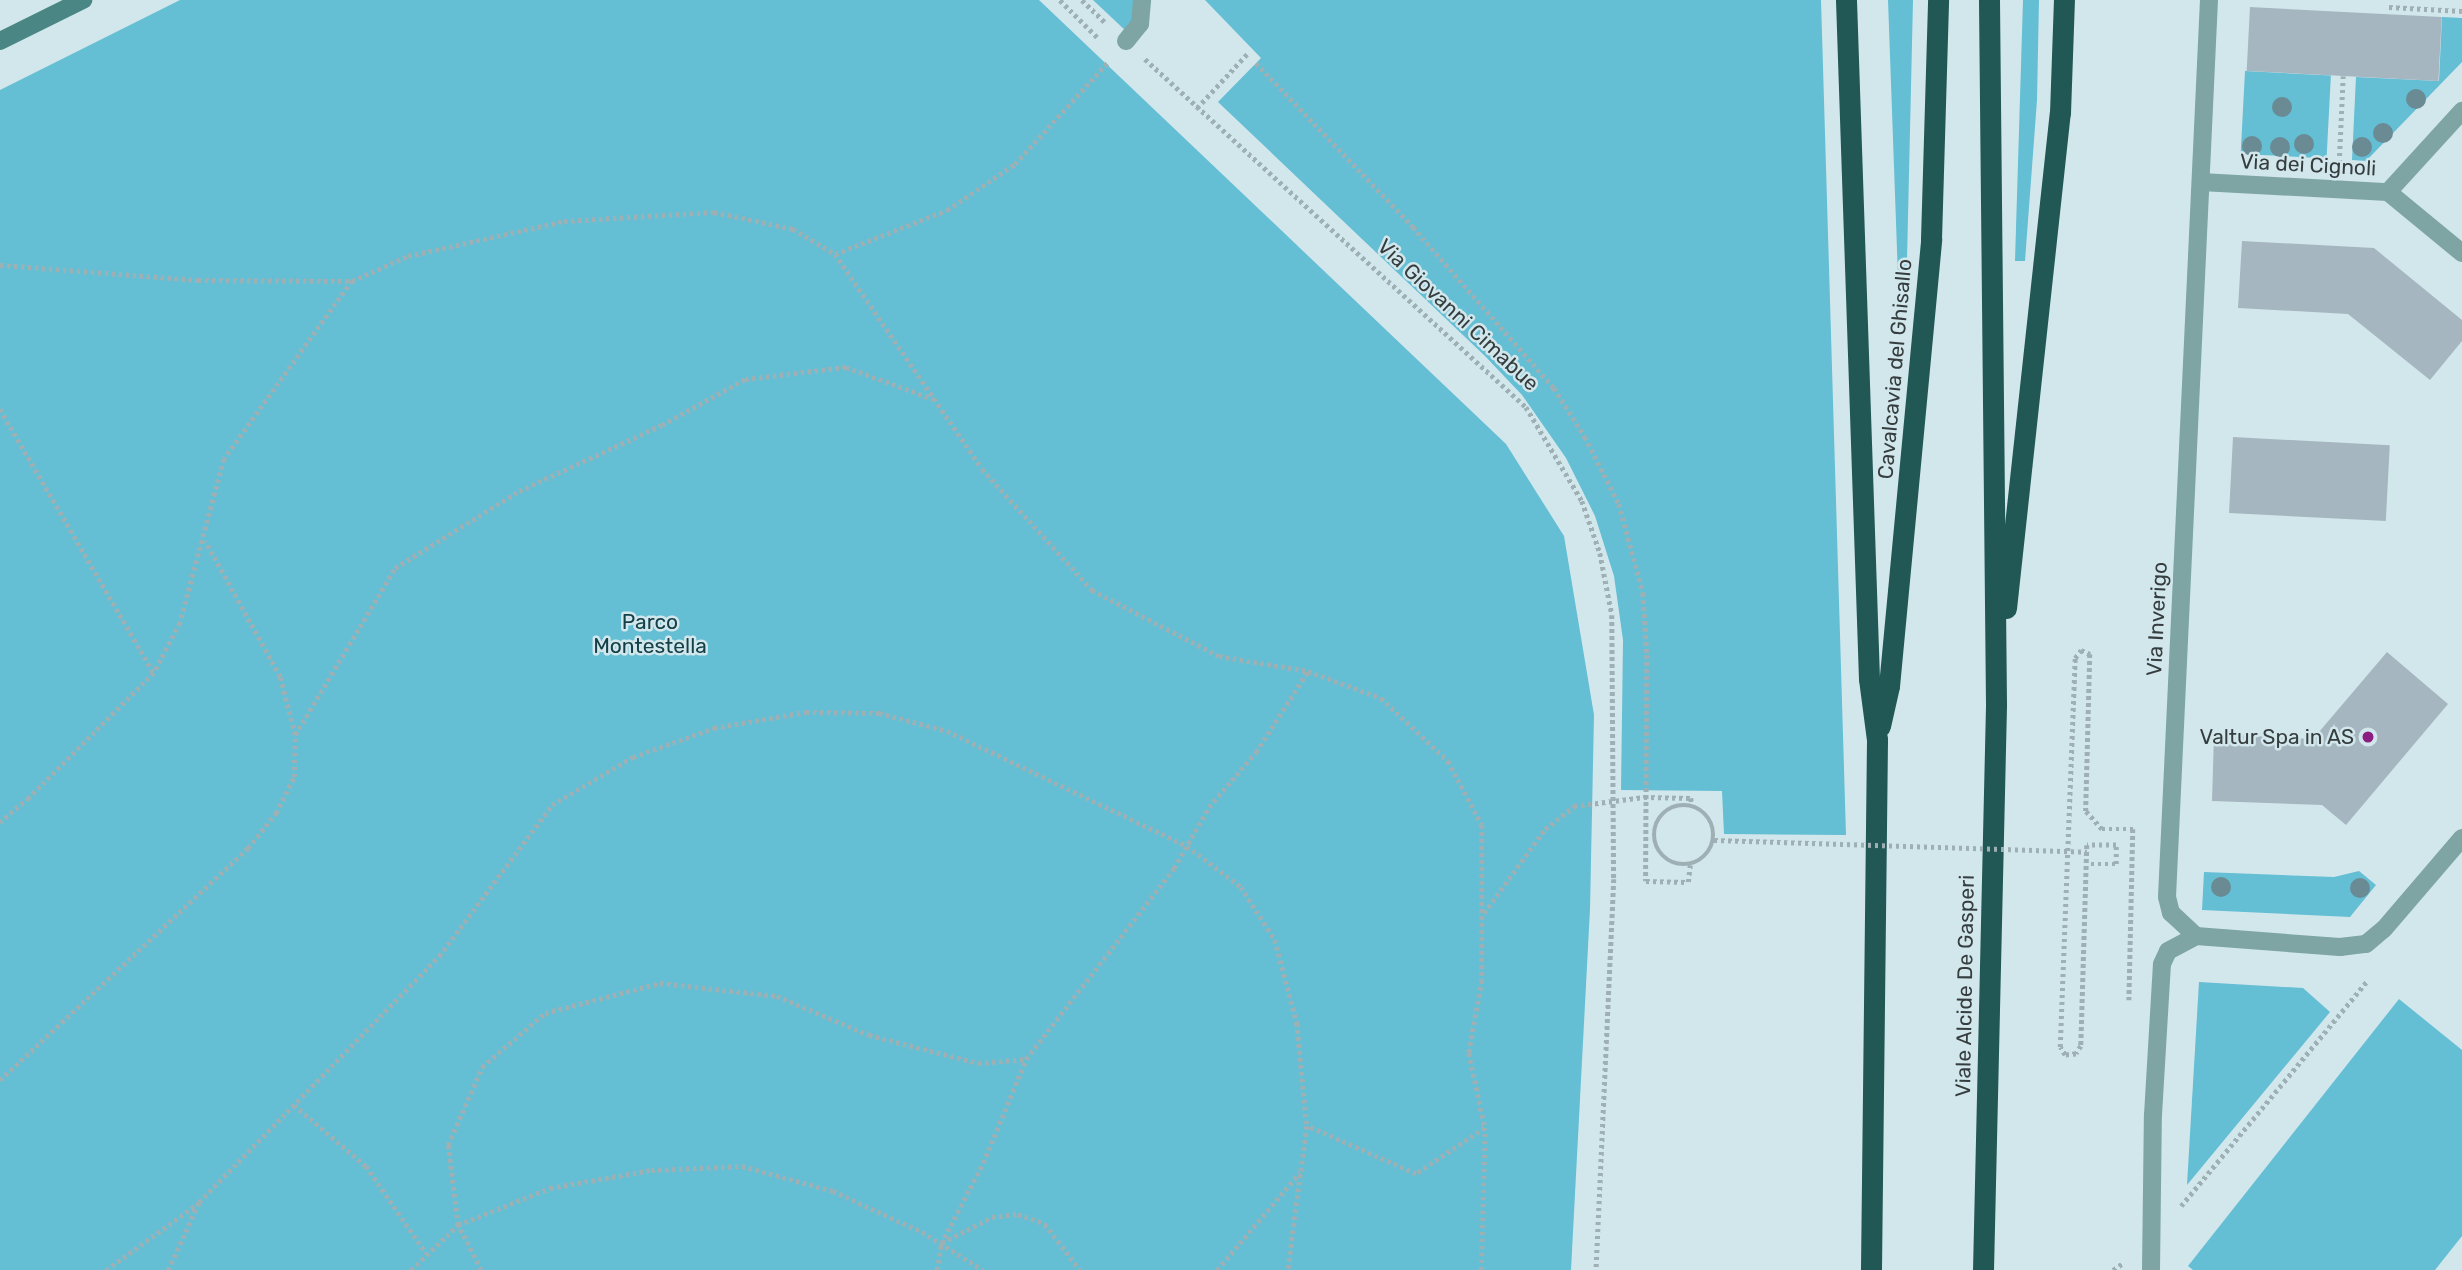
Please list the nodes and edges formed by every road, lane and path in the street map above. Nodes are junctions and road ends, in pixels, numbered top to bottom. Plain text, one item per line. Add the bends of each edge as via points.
1 (83, 0) edge
2 (1060, 0) edge
3 (1142, 0) edge
4 (1846, 0) edge
5 (1938, 0) edge
6 (1989, 0) edge
7 (2064, 0) edge
8 (2209, 0) edge
9 (2389, 7) dead end
10 (2462, 11) edge
11 (0, 41) edge
12 (1120, 47) junction
13 (1247, 54) dead end
14 (1256, 63) dead end
15 (2343, 76) dead end
16 (1197, 108) junction
17 (2462, 111) edge
18 (2201, 182) junction
19 (2337, 189) junction
20 (2388, 192) junction
21 (2462, 253) edge
22 (835, 254) junction
23 (0, 265) edge
24 (352, 281) junction
25 (934, 399) junction
26 (0, 409) edge
27 (205, 541) junction
28 (1308, 671) junction
29 (154, 673) junction
30 (1996, 704) junction
31 (295, 735) junction
32 (1877, 740) junction
33 (1613, 797) junction
34 (1644, 797) junction
35 (1692, 806) junction
36 (0, 821) edge
37 (2133, 829) dead end
38 (2462, 838) edge
39 (1714, 840) junction
40 (1187, 846) junction
41 (2087, 852) junction
42 (2091, 864) dead end
43 (1690, 865) junction
44 (1484, 913) junction
45 (2196, 936) junction
46 (2366, 982) dead end
47 (1027, 1059) junction
48 (0, 1080) edge
49 (294, 1105) junction
50 (1307, 1126) junction
51 (1485, 1128) junction
52 (1300, 1172) junction
53 (199, 1202) junction
54 (2179, 1219) dead end
55 (458, 1225) junction
56 (941, 1244) junction
57 (426, 1253) junction
58 (2122, 1264) dead end
59 (106, 1270) edge
60 (168, 1270) edge
61 (411, 1270) edge
62 (481, 1270) edge
63 (937, 1270) edge
64 (983, 1270) edge
65 (1080, 1270) edge
66 (1217, 1270) edge
67 (1288, 1270) edge
68 (1481, 1270) edge
69 (1596, 1270) edge
70 (1871, 1270) edge
71 (1983, 1270) edge
72 (2113, 1270) edge
73 (2151, 1270) edge

1 - 11 main road
2 - 12 path, Via Giovanni Cimabue
3 - 12 street via 1140,24
4 - 32 highway via 1869,680
5 - 32 highway, Cavalcavia del Ghisallo via 1931,239 1889,686
6 - 30 highway
7 - 30 highway via 2060,113
8 - 18 street, Via Inverigo
9 - 10 path
12 - 16 path, Via Giovanni Cimabue
12 - 22 path via 1015,164 947,211
13 - 16 path
14 - 34 path via 1413,227 1554,387 1586,437 1619,504 1643,593 1647,655
15 - 19 path
16 - 33 path, Via Giovanni Cimabue via 1526,407 1558,458 1582,501 1600,553 1612,615
17 - 20 street, Via dei Cignoli
18 - 19 street, Via dei Cignoli
18 - 45 street, Via Inverigo via 2166,897 2171,913
19 - 20 street, Via dei Cignoli
20 - 21 street
22 - 24 path via 793,229 700,213 564,221 408,256
22 - 25 path
23 - 24 path via 198,280
24 - 27 path via 224,459
25 - 28 path via 982,469 1092,590 1219,656
25 - 31 path via 846,367 745,379 662,425 519,491 395,568
26 - 29 path
27 - 29 path via 180,623
27 - 31 path via 280,677
28 - 40 path via 1256,752 1209,807
28 - 44 path via 1381,698 1448,761 1482,825
29 - 36 path via 29,798
30 - 71 highway, Viale Alcide De Gasperi
31 - 48 path via 294,778 276,813 248,848
32 - 70 highway
33 - 34 path
33 - 44 path via 1574,806 1545,829
33 - 69 path, Via Giovanni Cimabue via 1614,879
34 - 35 path via 1692,798
34 - 43 path via 1646,881 1688,882
35 - 39 path via 1704,812 1714,827
35 - 43 path via 1672,807 1654,828 1665,859
37 - 41 path via 2102,830 2086,811 2090,654 2081,650 2075,658 2065,908 2060,1047 2065,1055 2076,1054 2081,1046
38 - 45 street via 2366,944 2340,947
39 - 41 path, bridge
39 - 43 path via 1701,861
40 - 47 path
40 - 49 path via 947,732 879,713 806,712 714,728 633,757 552,805 439,956
40 - 50 path via 1241,887 1275,940 1297,1023
41 - 42 path via 2087,845 2116,845 2116,864
44 - 51 path via 1482,980 1469,1053
45 - 73 street via 2168,951 2162,964 2149,1210
46 - 54 path via 2180,1208
47 - 55 path via 978,1063 869,1035 777,996 660,983 545,1013 482,1067 448,1145
47 - 56 path via 983,1163
49 - 53 path
49 - 57 path via 366,1166
50 - 51 path via 1416,1174
50 - 52 path
51 - 68 path
52 - 66 path
52 - 67 path
53 - 59 path
53 - 60 path
55 - 56 path via 550,1188 651,1170 742,1166 833,1191
55 - 57 path
55 - 62 path
56 - 63 path
56 - 64 path
56 - 65 path via 992,1216 1018,1214 1045,1224
57 - 61 path
58 - 72 path

